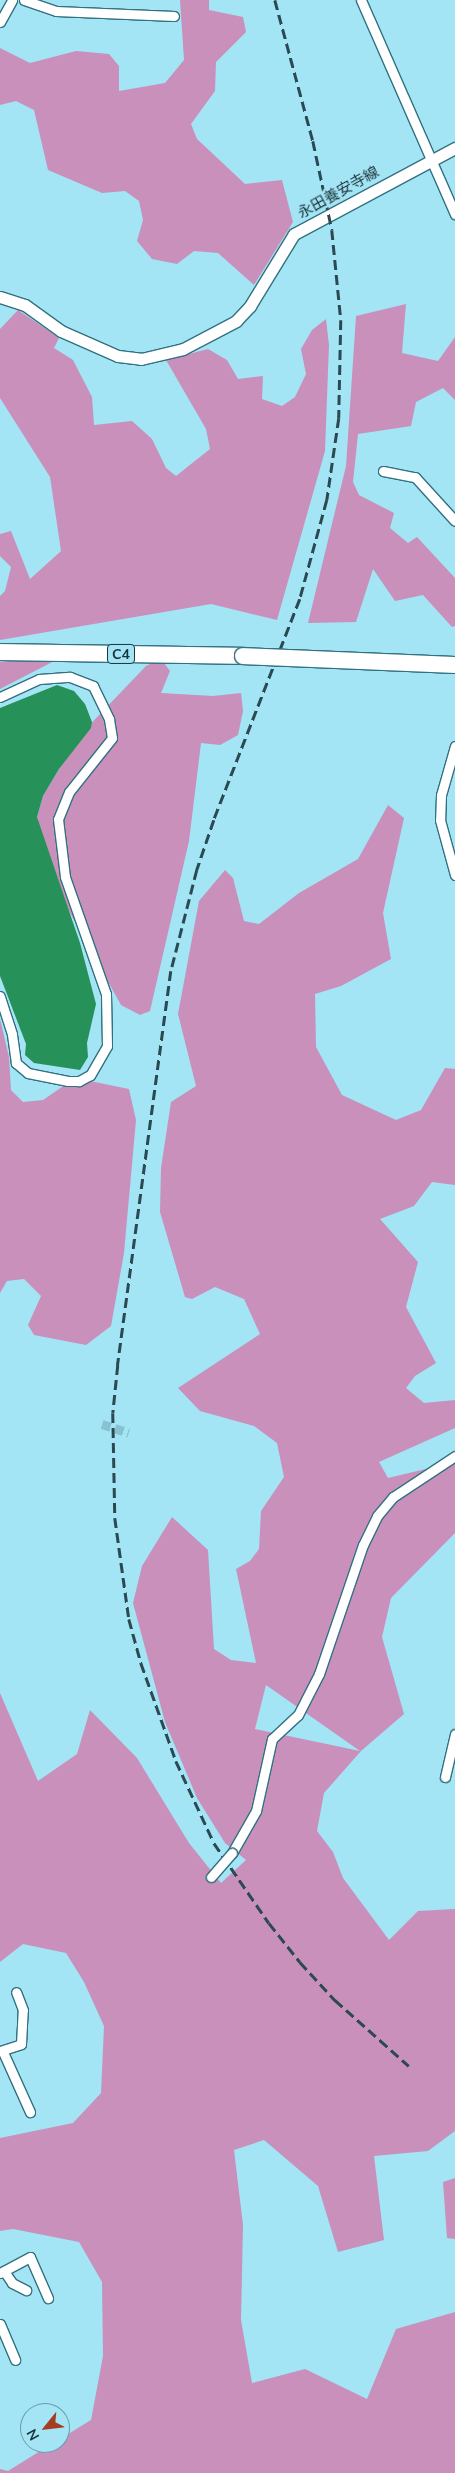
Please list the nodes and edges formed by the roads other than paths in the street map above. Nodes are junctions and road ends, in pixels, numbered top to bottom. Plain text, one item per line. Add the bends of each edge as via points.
1 (12, 0) edge
2 (24, 0) edge
3 (361, 0) edge
4 (174, 16) dead end
5 (0, 22) edge
6 (455, 148) edge
7 (430, 159) junction
8 (455, 214) edge
9 (0, 297) edge
10 (382, 471) dead end
11 (455, 521) edge
12 (0, 652) edge
13 (455, 665) edge
14 (0, 697) edge
15 (455, 746) edge
16 (455, 875) edge
17 (0, 996) edge
18 (455, 1456) edge
19 (455, 1734) edge
20 (445, 1777) dead end
21 (211, 1877) dead end
22 (16, 1992) dead end
23 (2, 2052) edge
24 (30, 2112) dead end
25 (2, 2272) edge
26 (26, 2290) dead end
27 (48, 2298) dead end
28 (0, 2324) edge
29 (16, 2360) dead end

1 - 5 street
2 - 4 street via 56,11
3 - 7 street
6 - 7 street, 永田養安寺線
7 - 8 street
7 - 9 street, 永田養安寺線 via 294,234 250,306 236,321 183,349 142,359 118,356 61,332 25,305
10 - 11 street via 415,477
12 - 13 highway, C4, bridge via 242,656
14 - 17 street via 39,679 70,678 93,686 109,719 112,738 69,792 58,819 65,877 106,994 107,1046 90,1075 79,1081 68,1081 28,1073 16,1063 12,1034
15 - 16 street via 441,795 440,820
18 - 21 street, bridge via 393,1497 377,1516 363,1545 319,1674 298,1715 272,1738 256,1811 232,1853
19 - 20 street
22 - 23 street via 24,2010 20,2044
23 - 24 street
25 - 26 street via 12,2283
25 - 27 street via 30,2257
28 - 29 street

